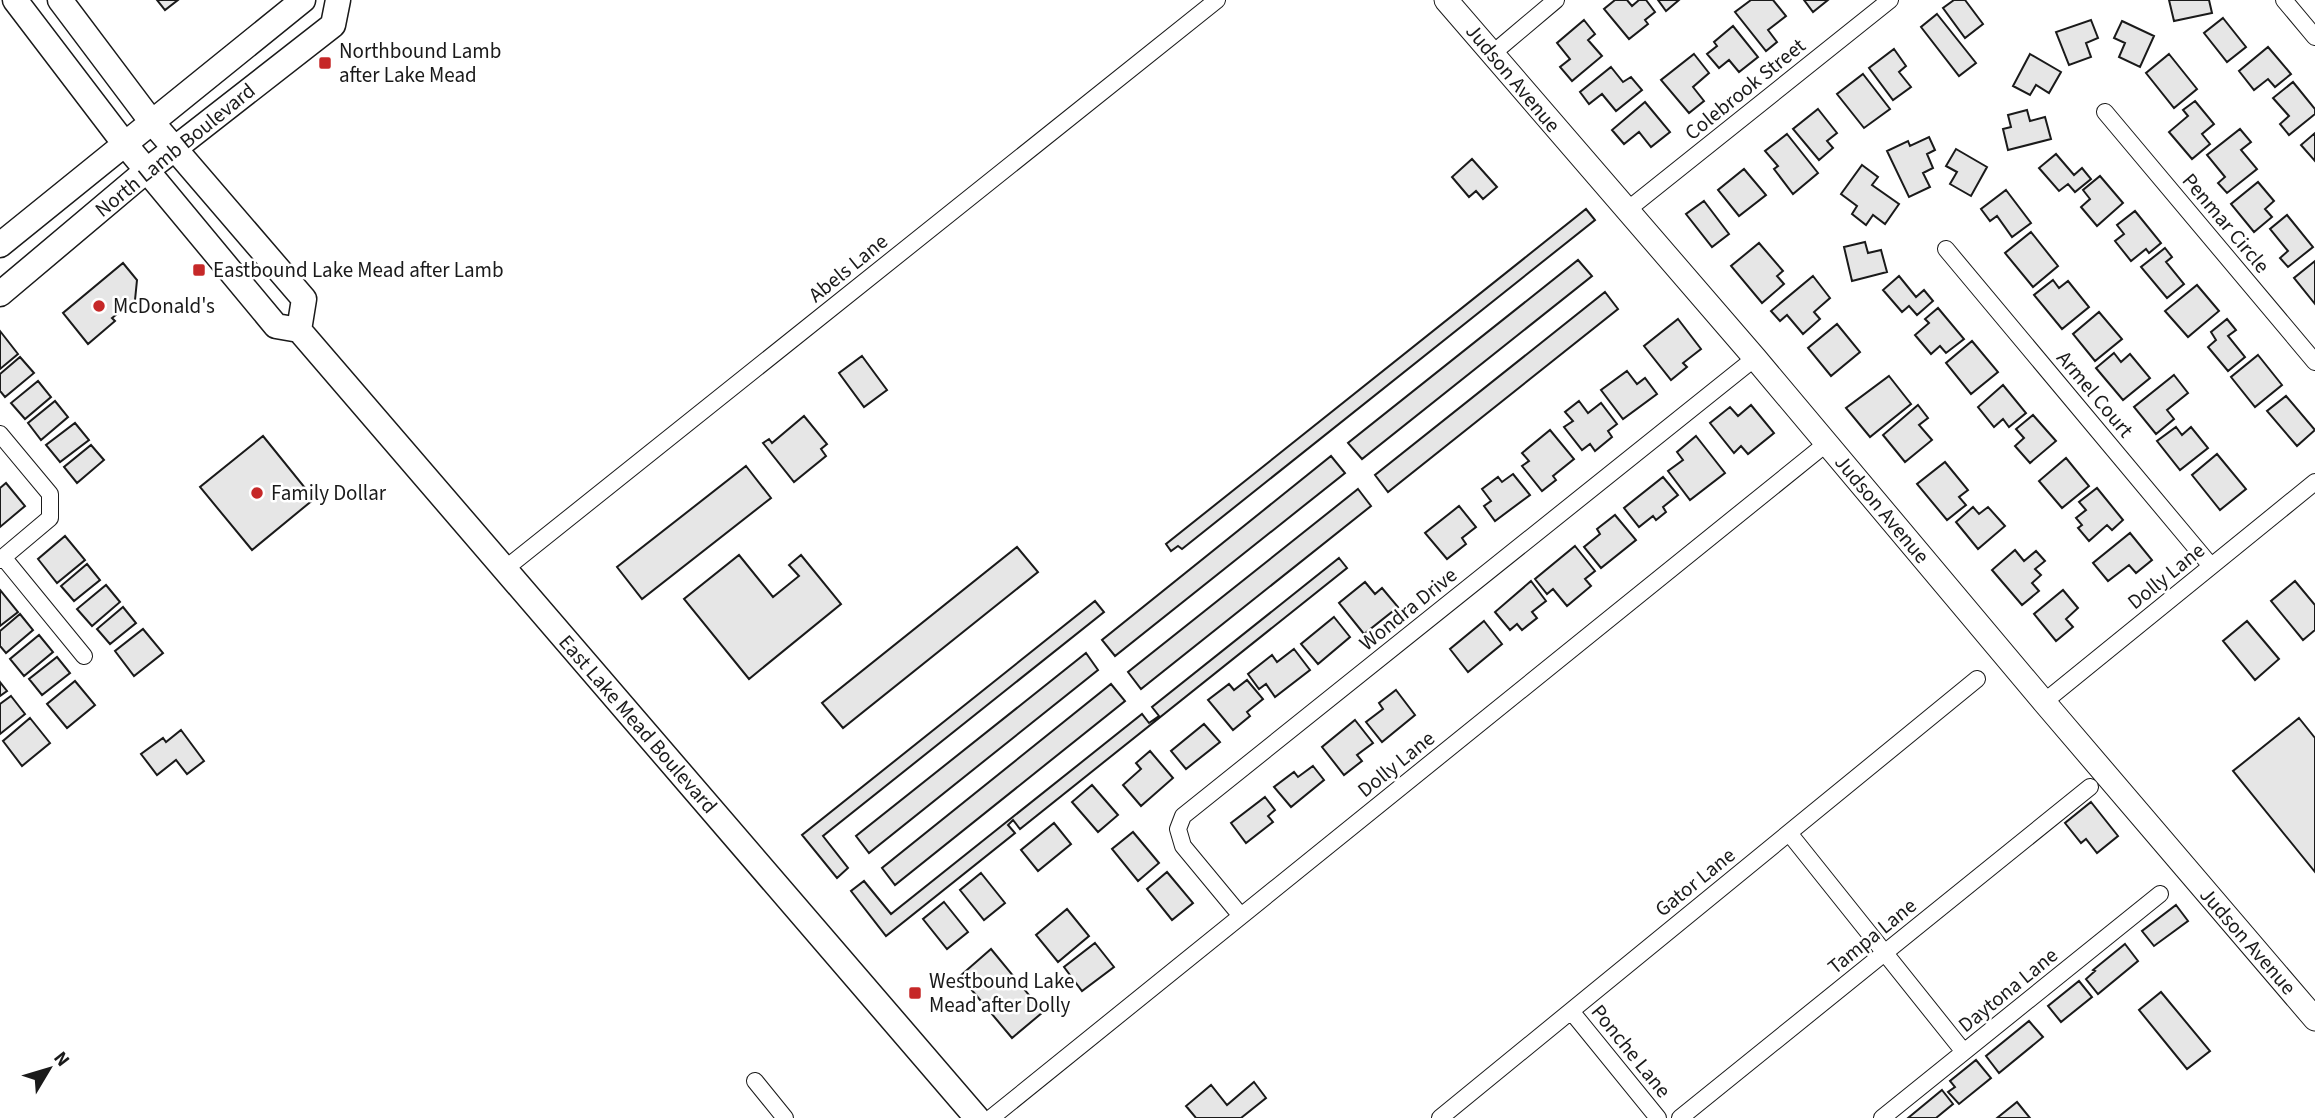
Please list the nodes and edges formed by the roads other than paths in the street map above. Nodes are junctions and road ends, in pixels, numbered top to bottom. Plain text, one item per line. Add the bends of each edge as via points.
1 (15, 0) edge
2 (60, 0) edge
3 (303, 0) edge
4 (338, 0) edge
5 (1217, 0) edge
6 (1446, 0) edge
7 (1556, 0) edge
8 (1890, 0) edge
9 (2284, 0) edge
10 (2315, 37) edge
11 (1492, 54) junction
12 (2105, 112) dead end
13 (151, 121) junction
14 (124, 143) junction
15 (175, 148) junction
16 (146, 171) junction
17 (1626, 211) junction
18 (0, 245) edge
19 (1946, 249) dead end
20 (0, 294) edge
21 (299, 330) junction
22 (1755, 358) junction
23 (2315, 362) edge
24 (0, 434) edge
25 (1827, 443) junction
26 (2315, 482) edge
27 (1, 558) edge
28 (2211, 566) junction
29 (505, 569) junction
30 (84, 656) dead end
31 (1976, 679) dead end
32 (2044, 702) junction
33 (2090, 787) dead end
34 (1789, 832) junction
35 (2161, 894) dead end
36 (1241, 916) junction
37 (1885, 953) junction
38 (1571, 1011) junction
39 (2315, 1019) edge
40 (1964, 1052) junction
41 (755, 1080) dead end
42 (785, 1118) edge
43 (977, 1118) edge
44 (991, 1118) edge
45 (1440, 1118) edge
46 (1658, 1118) edge
47 (1681, 1118) edge
48 (1882, 1118) edge

1 - 14 main road, East Lake Mead Boulevard
2 - 13 main road
3 - 13 main road, North Lamb Boulevard
4 - 15 main road, North Lamb Boulevard via 333,25
5 - 29 street, Abels Lane
6 - 11 street, Judson Avenue
7 - 11 street
8 - 17 street, Colebrook Street
9 - 10 street
11 - 17 street, Judson Avenue
12 - 23 street, Penmar Circle
13 - 14 main road, North Lamb Boulevard
13 - 15 main road
14 - 16 main road, East Lake Mead Boulevard
14 - 18 main road, North Lamb Boulevard
15 - 16 main road, North Lamb Boulevard
15 - 21 main road via 304,299
16 - 20 main road, North Lamb Boulevard
16 - 21 main road, East Lake Mead Boulevard via 276,326
17 - 22 street, Judson Avenue
19 - 28 street, Armel Court
21 - 29 main road, East Lake Mead Boulevard
22 - 25 street, Judson Avenue
22 - 36 street, Wondra Drive via 1183,816 1178,829 1183,846
24 - 27 street via 50,494 50,518
25 - 32 street, Judson Avenue
25 - 36 street, Dolly Lane
26 - 28 street, Dolly Lane
27 - 30 street
28 - 32 street, Dolly Lane
29 - 43 main road, East Lake Mead Boulevard
31 - 34 street, Gator Lane
32 - 39 street, Judson Avenue
33 - 37 street, Tampa Lane
34 - 37 street
34 - 38 street, Gator Lane
35 - 40 street, Daytona Lane
36 - 44 street, Dolly Lane
37 - 40 street
37 - 47 street, Tampa Lane
38 - 45 street, Gator Lane
38 - 46 street, Ponche Lane
40 - 48 street, Daytona Lane
41 - 42 street

